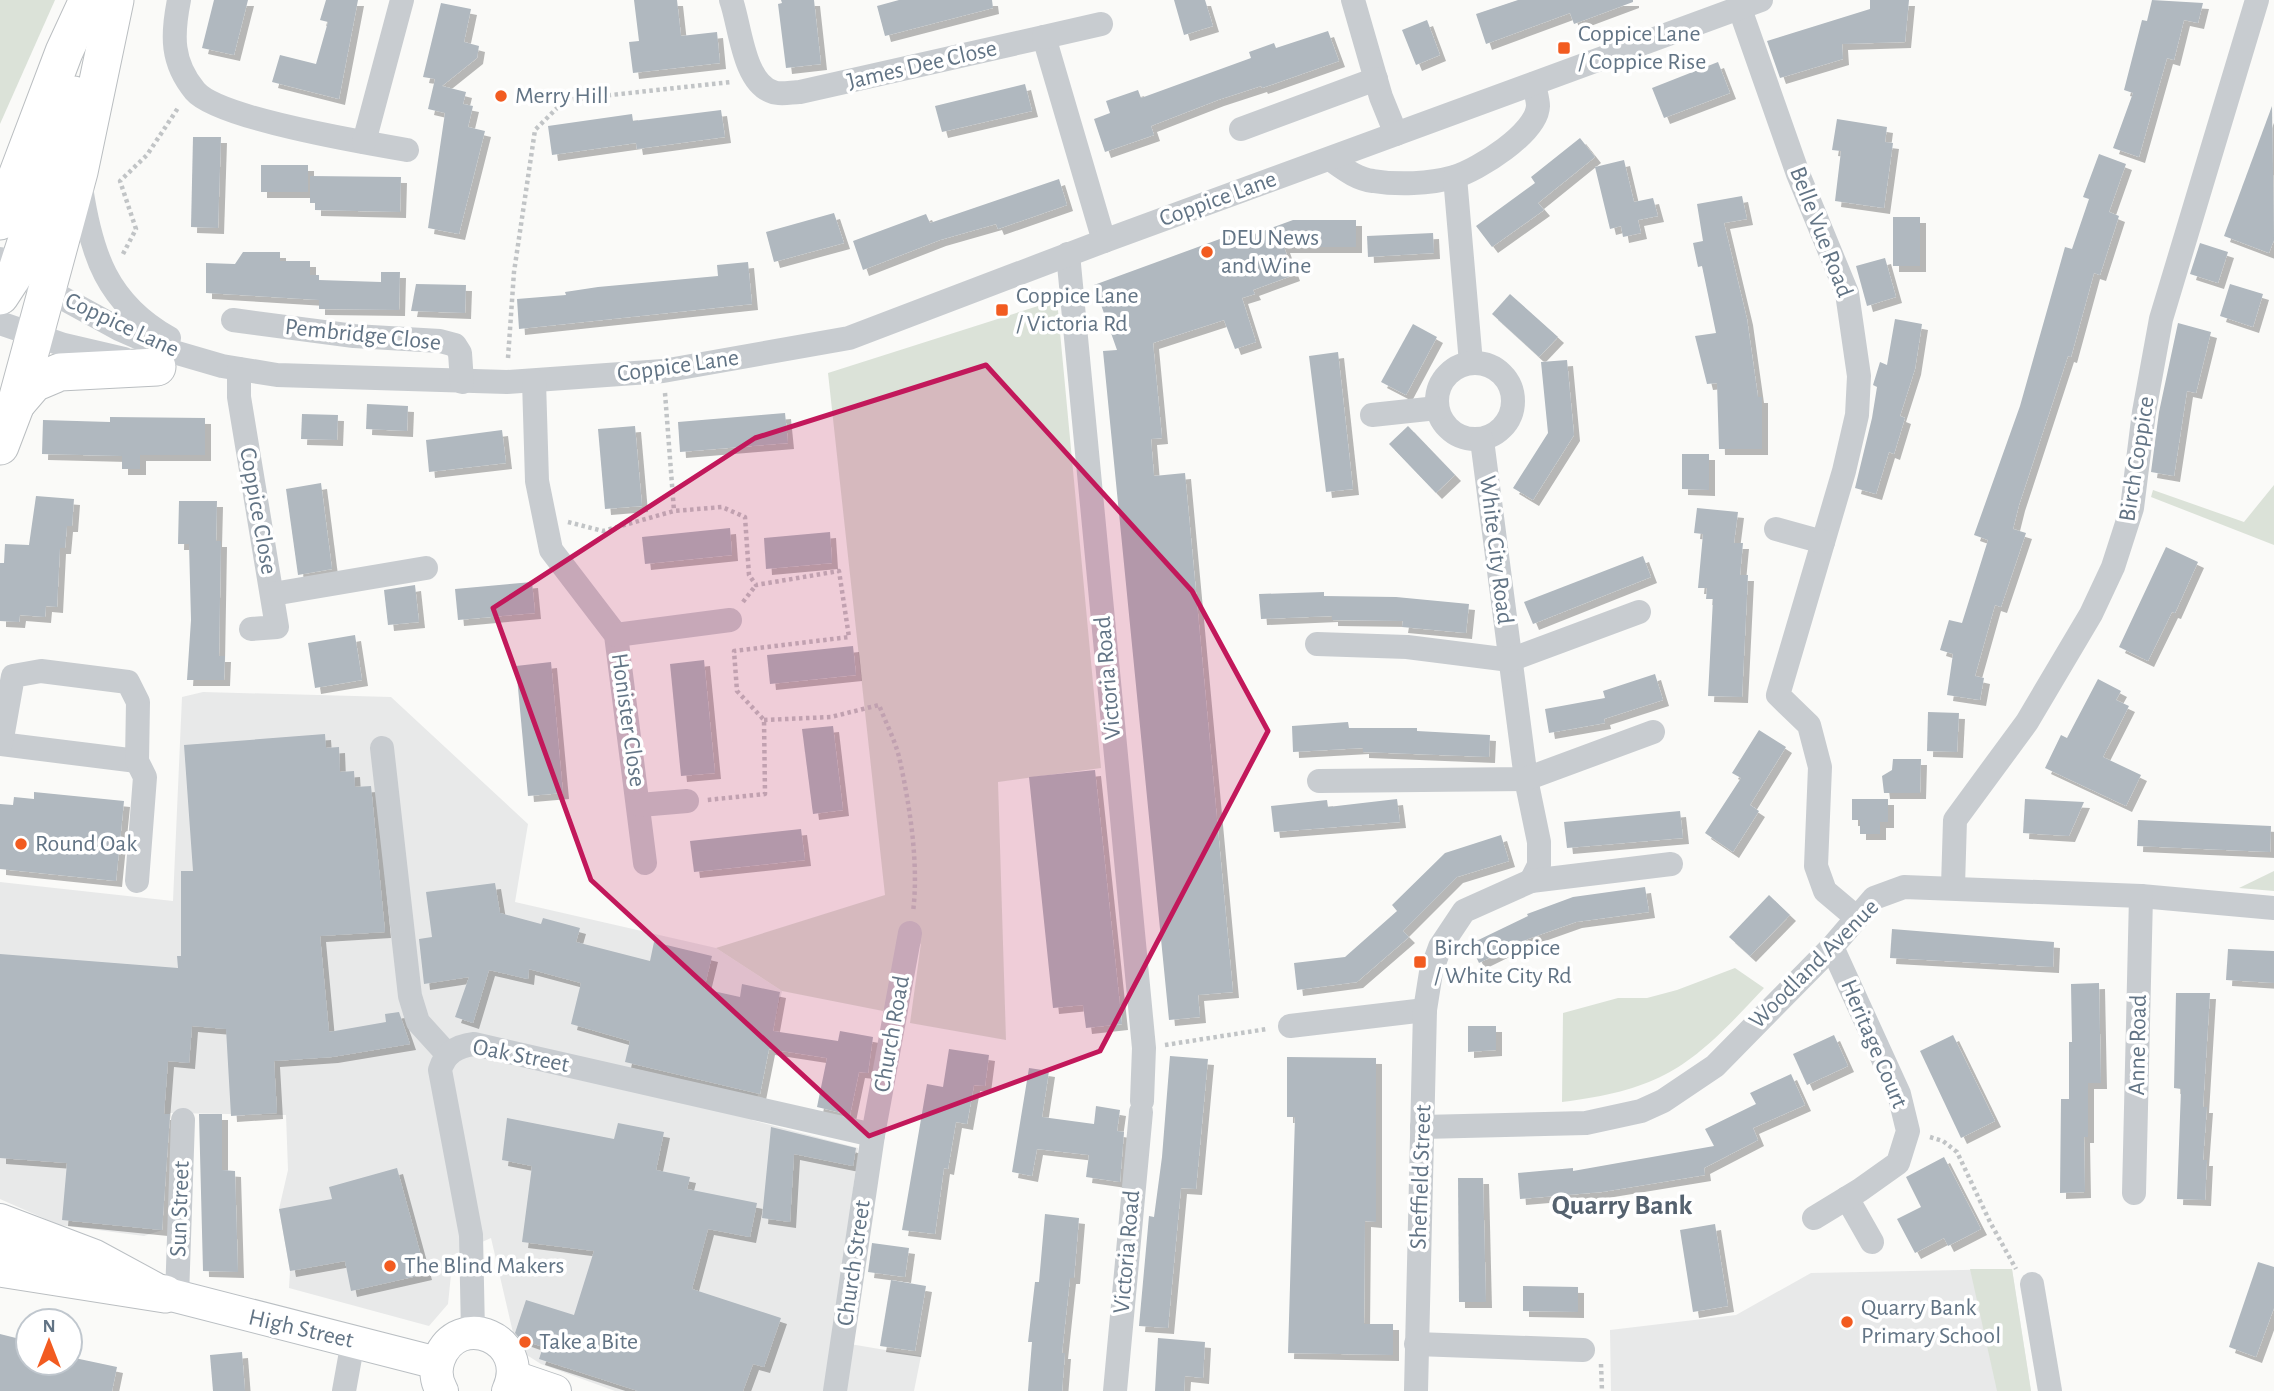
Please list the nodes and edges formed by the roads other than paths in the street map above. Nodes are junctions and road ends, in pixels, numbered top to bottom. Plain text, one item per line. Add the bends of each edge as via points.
1 (88, 0) edge
2 (114, 0) edge
3 (179, 0) edge
4 (402, 0) edge
5 (731, 0) edge
6 (1353, 0) edge
7 (2257, 0) edge
8 (1737, 6) edge
9 (1101, 24) dead end
10 (1044, 37) junction
11 (64, 52) junction
12 (1376, 79) junction
13 (1534, 84) junction
14 (1241, 129) dead end
15 (1396, 134) junction
16 (364, 142) junction
17 (407, 150) dead end
18 (0, 155) edge
19 (1330, 159) junction
20 (79, 172) junction
21 (1455, 177) junction
22 (0, 221) edge
23 (1104, 241) junction
24 (1068, 254) junction
25 (10, 302) edge
26 (233, 320) dead end
27 (1471, 363) junction
28 (157, 367) junction
29 (230, 368) junction
30 (534, 381) junction
31 (462, 382) junction
32 (16, 404) junction
33 (1437, 408) junction
34 (1372, 415) dead end
35 (1482, 440) junction
36 (0, 446) edge
37 (1776, 529) dead end
38 (1823, 542) junction
39 (426, 568) dead end
40 (273, 594) junction
41 (1639, 612) dead end
42 (730, 620) dead end
43 (251, 629) dead end
44 (616, 635) junction
45 (1317, 644) dead end
46 (1510, 660) junction
47 (1653, 732) dead end
48 (0, 744) edge
49 (382, 748) dead end
50 (137, 761) junction
51 (1526, 779) junction
52 (1319, 780) dead end
53 (687, 801) dead end
54 (640, 805) junction
55 (645, 863) dead end
56 (1671, 864) dead end
57 (137, 881) dead end
58 (1531, 881) junction
59 (1953, 886) junction
60 (2141, 896) junction
61 (2274, 908) edge
62 (1857, 918) junction
63 (910, 933) road end
64 (1832, 947) junction
65 (1425, 1010) junction
66 (1290, 1026) road end
67 (448, 1055) junction
68 (183, 1120) dead end
69 (1422, 1127) junction
70 (873, 1135) junction
71 (2134, 1193) dead end
72 (1847, 1198) junction
73 (1814, 1218) dead end
74 (0, 1220) edge
75 (1872, 1242) dead end
76 (0, 1246) edge
77 (0, 1268) edge
78 (2032, 1284) road end
79 (171, 1296) junction
80 (472, 1333) junction
81 (353, 1341) junction
82 (1416, 1344) junction
83 (1583, 1350) dead end
84 (440, 1377) edge
85 (511, 1384) edge
86 (344, 1391) edge
87 (555, 1391) edge
88 (835, 1391) edge
89 (1115, 1391) edge
90 (1416, 1391) edge
91 (2050, 1391) edge

1 - 11 highway
2 - 20 highway
2 - 25 highway via 73,97
3 - 16 street via 173,50 197,93 254,119
4 - 16 street
5 - 10 street, James Dee Close via 744,55 756,79 772,92 800,92
6 - 12 street
7 - 59 street, Birch Coppice via 2161,319 2124,536 2091,614 2027,722 1955,820
8 - 13 street, Coppice Lane
8 - 38 street, Belle Vue Road via 1847,293 1856,340 1857,415
9 - 10 street, James Dee Close
10 - 23 street
11 - 18 highway via 16,144
11 - 22 highway
12 - 14 street
12 - 15 street
13 - 15 street, Coppice Lane
13 - 21 street via 1538,107 1533,121 1492,158
15 - 19 street, Coppice Lane
16 - 17 street
19 - 21 street via 1352,175 1371,181 1406,183
19 - 23 street, Coppice Lane
20 - 25 highway
20 - 29 street via 100,269 117,295 147,326
21 - 27 street
23 - 24 street, Coppice Lane
24 - 30 street, Coppice Lane via 849,338 663,371
24 - 89 street, Victoria Road via 1144,1048
25 - 28 street
25 - 29 street, Coppice Lane via 119,329 167,350
25 - 32 highway
26 - 31 street, Pembridge Close via 455,345
27 - 33 street via 1444,378
27 - 35 street, White City Road via 1488,364 1503,373 1512,388 1509,421
28 - 29 street
28 - 32 highway via 60,372 34,383
29 - 31 street, Coppice Lane via 277,375
29 - 40 street, Coppice Close
30 - 31 street, Coppice Lane
30 - 44 street, Honister Close via 537,481 551,551
32 - 36 highway
33 - 34 street
33 - 35 street, White City Road via 1453,433
35 - 46 street, White City Road
37 - 38 street
38 - 62 street, Belle Vue Road via 1778,695 1809,725 1819,767 1816,866 1825,891
39 - 40 street
40 - 43 street, Coppice Close via 277,627
41 - 46 street, White City Road
42 - 44 street, Honister Close
44 - 54 street, Honister Close
45 - 46 street, White City Road
46 - 51 street, White City Road
47 - 51 street
48 - 50 street
48 - 50 street via 13,676 41,671 118,680 128,682 138,702
49 - 67 street via 410,996 418,1022
50 - 57 street via 145,777
51 - 52 street
51 - 58 street, White City Road via 1539,842 1539,865
53 - 54 street, Honister Close
54 - 55 street, Honister Close
56 - 58 street
58 - 65 street via 1464,911 1455,921 1431,972
59 - 60 street, Woodland Avenue
59 - 62 street, Woodland Avenue via 1904,887 1874,898
60 - 61 street, Woodland Avenue
60 - 71 street, Anne Road
62 - 64 street, Woodland Avenue
63 - 70 street, Church Road
64 - 69 street, Woodland Avenue via 1715,1066 1641,1111 1552,1126
64 - 72 street, Heritage Court via 1899,1094 1909,1131 1898,1163
65 - 66 street
65 - 69 street, Sheffield Street
67 - 70 street, Oak Street via 460,1045 474,1044
67 - 80 street, Oak Street via 440,1070 471,1235
68 - 79 street, Sun Street
69 - 82 street, Sheffield Street
70 - 88 street, Church Street
72 - 73 street, Heritage Court
72 - 75 street
74 - 79 main road, High Street via 95,1256
76 - 79 main road, High Street
77 - 79 highway
78 - 91 street
79 - 81 main road, High Street
80 - 84 main road, High Street via 450,1342
80 - 85 main road via 496,1339 505,1347 511,1357
81 - 84 main road, High Street
81 - 86 street
82 - 83 street
82 - 90 street, Sheffield Street
85 - 87 main road

